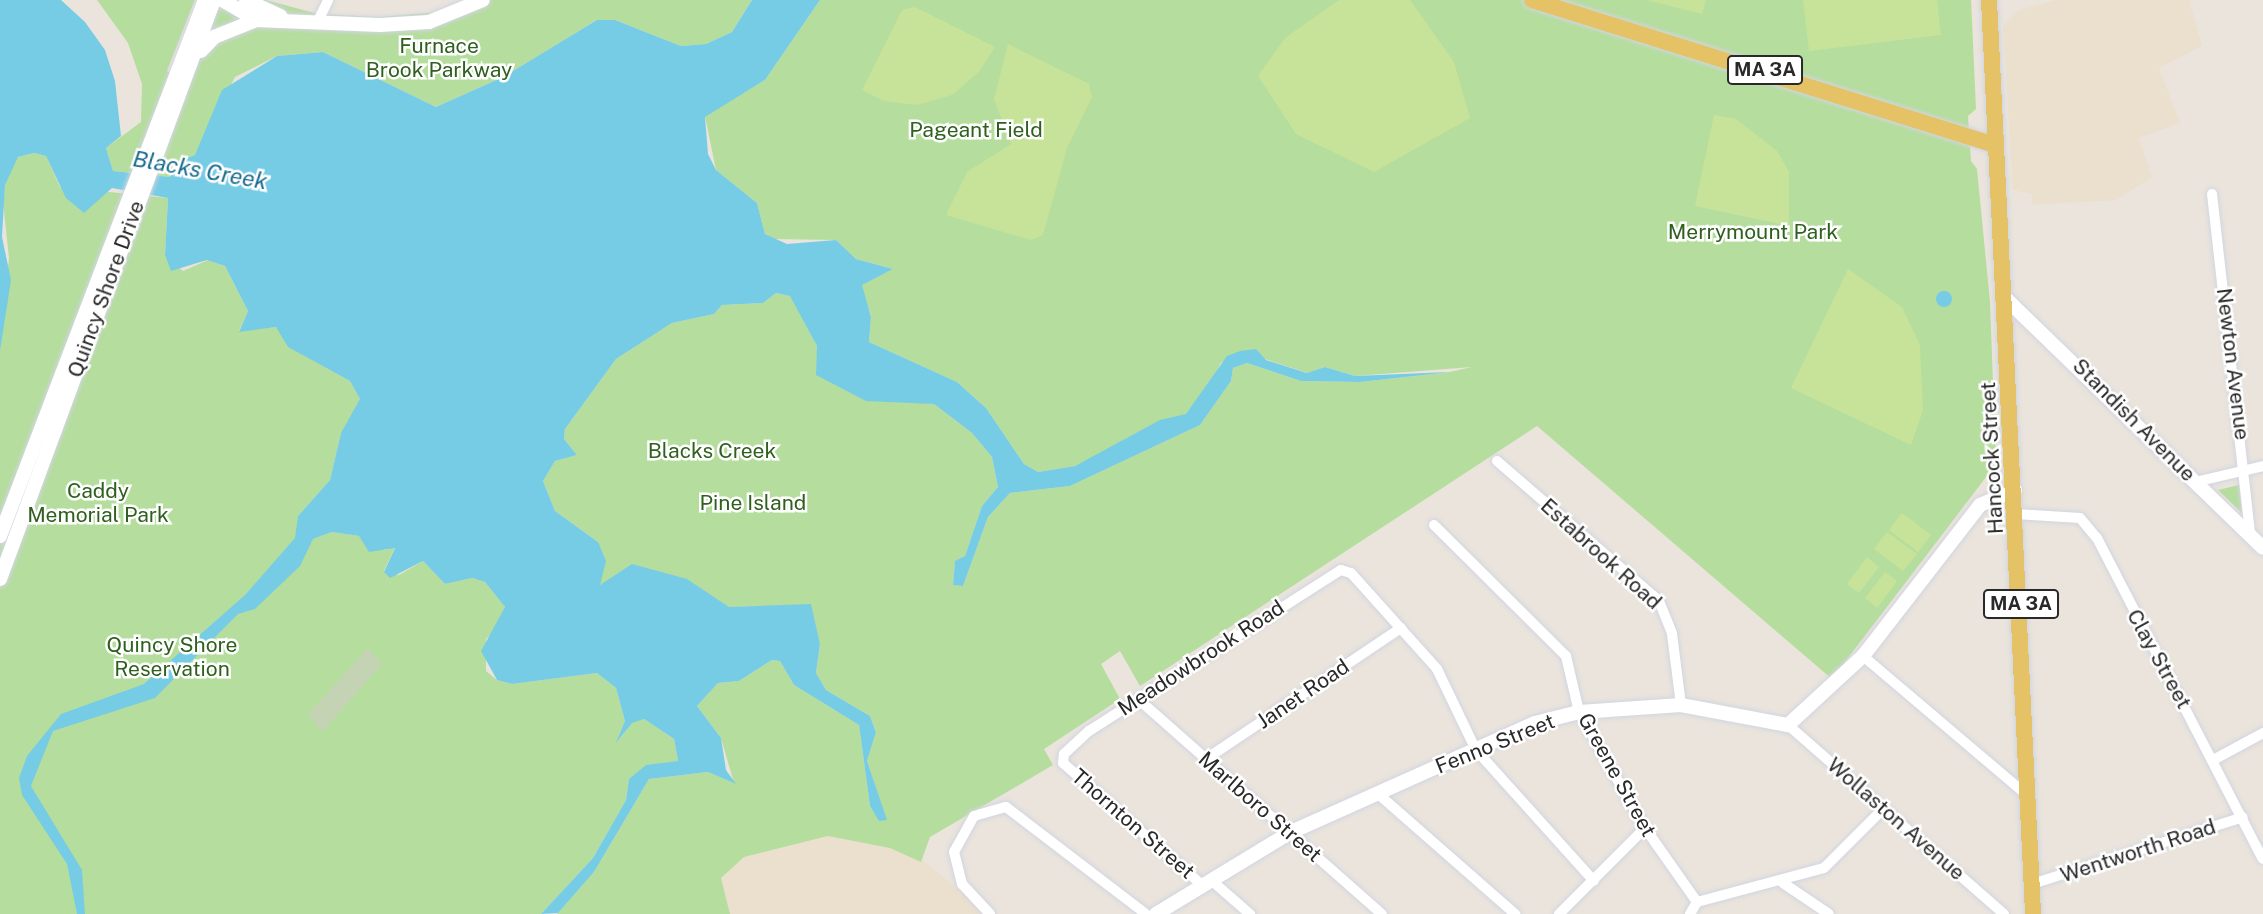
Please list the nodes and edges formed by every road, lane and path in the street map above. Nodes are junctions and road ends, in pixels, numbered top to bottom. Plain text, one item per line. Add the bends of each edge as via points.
1 (205, 0) edge
2 (214, 0) edge
3 (222, 0) edge
4 (246, 0) edge
5 (328, 0) edge
6 (484, 0) edge
7 (1532, 0) edge
8 (1989, 0) edge
9 (285, 18) junction
10 (256, 20) junction
11 (317, 23) junction
12 (194, 61) junction
13 (1996, 145) junction
14 (145, 168) junction
15 (2212, 194) dead end
16 (133, 199) junction
17 (2002, 295) junction
18 (1497, 461) dead end
19 (2263, 466) edge
20 (2246, 470) junction
21 (2195, 482) junction
22 (2015, 490) junction
23 (2016, 514) junction
24 (1434, 525) dead end
25 (2250, 535) junction
26 (0, 536) edge
27 (2263, 548) edge
28 (0, 579) edge
29 (1401, 628) junction
30 (1863, 656) junction
31 (1138, 699) junction
32 (1681, 705) junction
33 (1579, 712) junction
34 (1788, 725) junction
35 (2263, 733) edge
36 (1476, 750) junction
37 (1206, 759) junction
38 (2215, 759) junction
39 (1063, 763) joint
40 (1377, 793) junction
41 (2028, 797) junction
42 (1884, 808) junction
43 (2243, 817) junction
44 (1645, 828) junction
45 (1289, 833) junction
46 (2263, 859) edge
47 (1594, 881) junction
48 (1206, 883) junction
49 (1783, 883) junction
50 (2032, 884) junction
51 (1696, 902) junction
52 (990, 914) edge
53 (1146, 914) edge
54 (1156, 914) edge
55 (1250, 914) edge
56 (1382, 914) edge
57 (1515, 914) edge
58 (1559, 914) edge
59 (1690, 914) edge
60 (1829, 914) edge
61 (2004, 914) edge
62 (2033, 914) edge

1 - 14 main road, Quincy Shore Drive
2 - 12 main road, Quincy Shore Drive
3 - 10 main road
4 - 9 main road
5 - 11 street
6 - 11 main road via 429,22
7 - 13 main road, MA 3A
8 - 13 main road, Hancock Street
9 - 10 main road
9 - 11 main road
10 - 12 main road via 214,37
12 - 14 main road, Quincy Shore Drive
13 - 17 main road, Hancock Street / MA 3A
14 - 16 main road, Quincy Shore Drive
15 - 20 street, Newton Avenue
16 - 26 main road, Quincy Shore Drive
16 - 28 main road, Quincy Shore Drive
17 - 21 main road, Standish Avenue
17 - 22 main road, Hancock Street / MA 3A
18 - 32 street, Estabrook Road via 1659,601 1672,634
19 - 20 street
20 - 21 street
20 - 25 street, Newton Avenue
21 - 25 main road, Standish Avenue
22 - 23 main road, Hancock Street / MA 3A
22 - 30 main road via 1980,505
23 - 38 street, Clay Street via 2080,518 2096,538
23 - 41 main road, Hancock Street / MA 3A
24 - 33 street, Greene Street via 1566,656
25 - 27 main road, Standish Avenue
29 - 31 street, Meadowbrook Road via 1351,573 1331,573
29 - 36 street via 1452,694
29 - 37 street, Janet Road
30 - 34 main road
30 - 41 street
31 - 37 street, Marlboro Street
31 - 39 street, Meadowbrook Road via 1069,745
32 - 33 main road, Fenno Street
32 - 34 main road, Fenno Street
33 - 36 main road, Fenno Street
33 - 44 street, Greene Street
34 - 42 street, Wollaston Avenue
35 - 38 street
36 - 40 main road, Fenno Street
36 - 47 street
37 - 45 street, Marlboro Street
38 - 43 street, Clay Street
39 - 48 street, Thornton Street
40 - 45 main road, Fenno Street
40 - 57 street
41 - 50 main road, Hancock Street / MA 3A
42 - 49 street via 1824,868
42 - 61 street, Wollaston Avenue
43 - 46 street, Clay Street
43 - 50 street, Wentworth Road
44 - 47 street
44 - 51 street, Greene Street
45 - 48 main road, Fenno Street
45 - 56 street, Marlboro Street
47 - 58 street
48 - 54 main road, Fenno Street
48 - 55 street, Thornton Street
49 - 51 street
49 - 60 street
50 - 62 main road, Hancock Street / MA 3A
51 - 59 street
52 - 53 street via 962,884 954,852 974,816 1006,807

